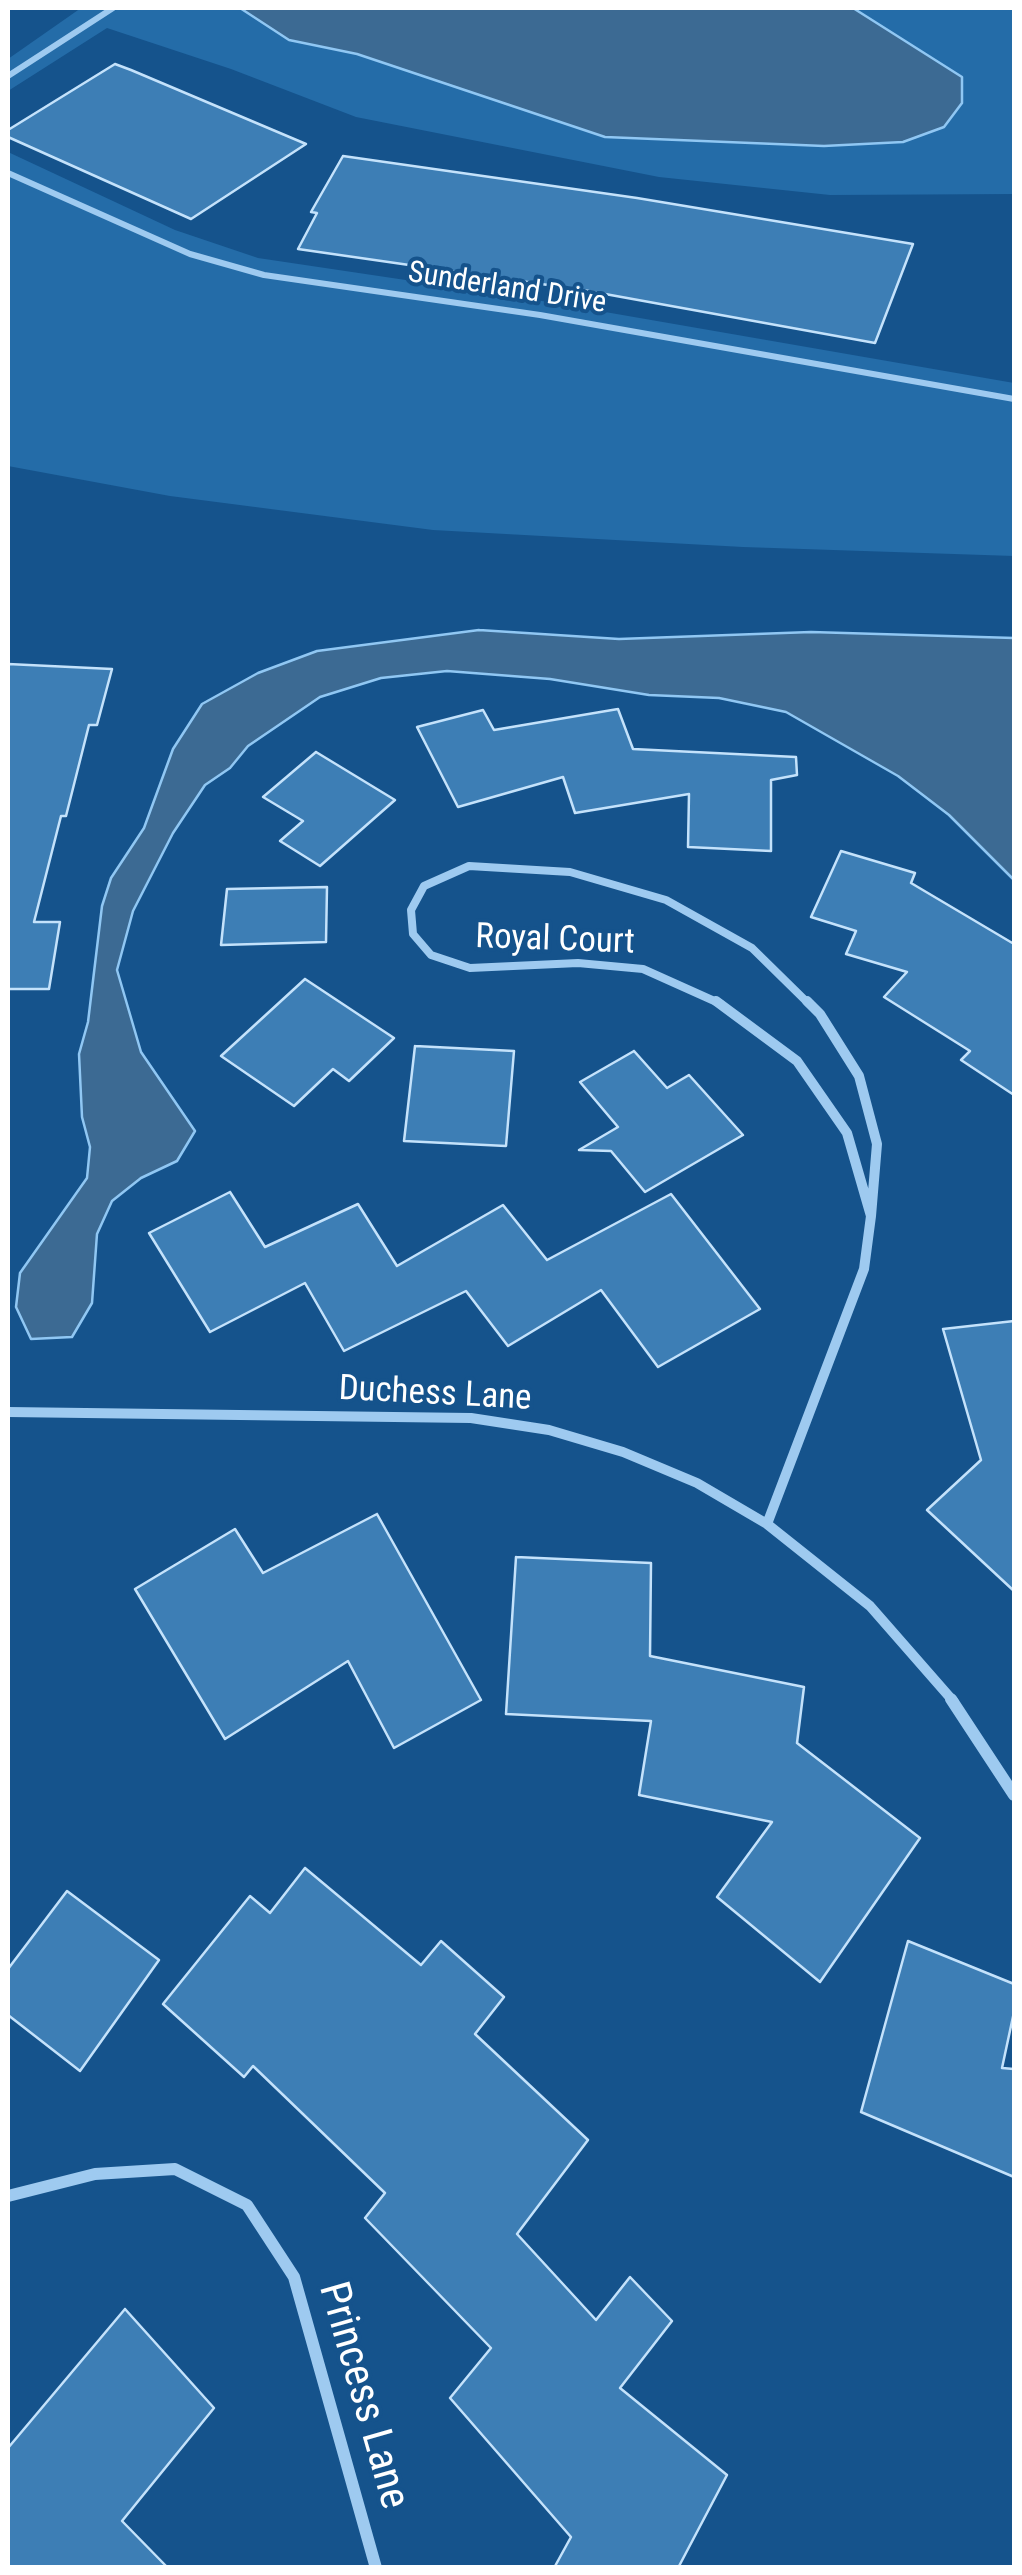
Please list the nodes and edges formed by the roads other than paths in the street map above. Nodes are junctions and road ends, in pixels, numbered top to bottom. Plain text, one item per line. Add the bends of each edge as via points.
1 (113, 8) edge
2 (8, 76) edge
3 (8, 173) edge
4 (1014, 398) edge
5 (871, 1216) junction
6 (8, 1412) edge
7 (767, 1524) junction
8 (1014, 1795) edge
9 (8, 2196) edge
10 (376, 2568) edge

1 - 2 street
3 - 4 street, Sunderland Drive via 175,248 245,271
5 - 5 street, Royal Court via 877,1144 859,1076 820,1014 752,948 666,900 570,872 469,866 424,886 411,910 413,934 431,955 470,968 578,963 643,969 727,1006 798,1061 847,1132
5 - 7 street, Royal Court via 864,1269
6 - 7 street, Duchess Lane via 472,1418 549,1430 624,1452 697,1483
7 - 8 street, Duchess Lane via 832,1573 917,1654
9 - 10 street, Princess Lane via 95,2174 175,2169 246,2205 294,2276

